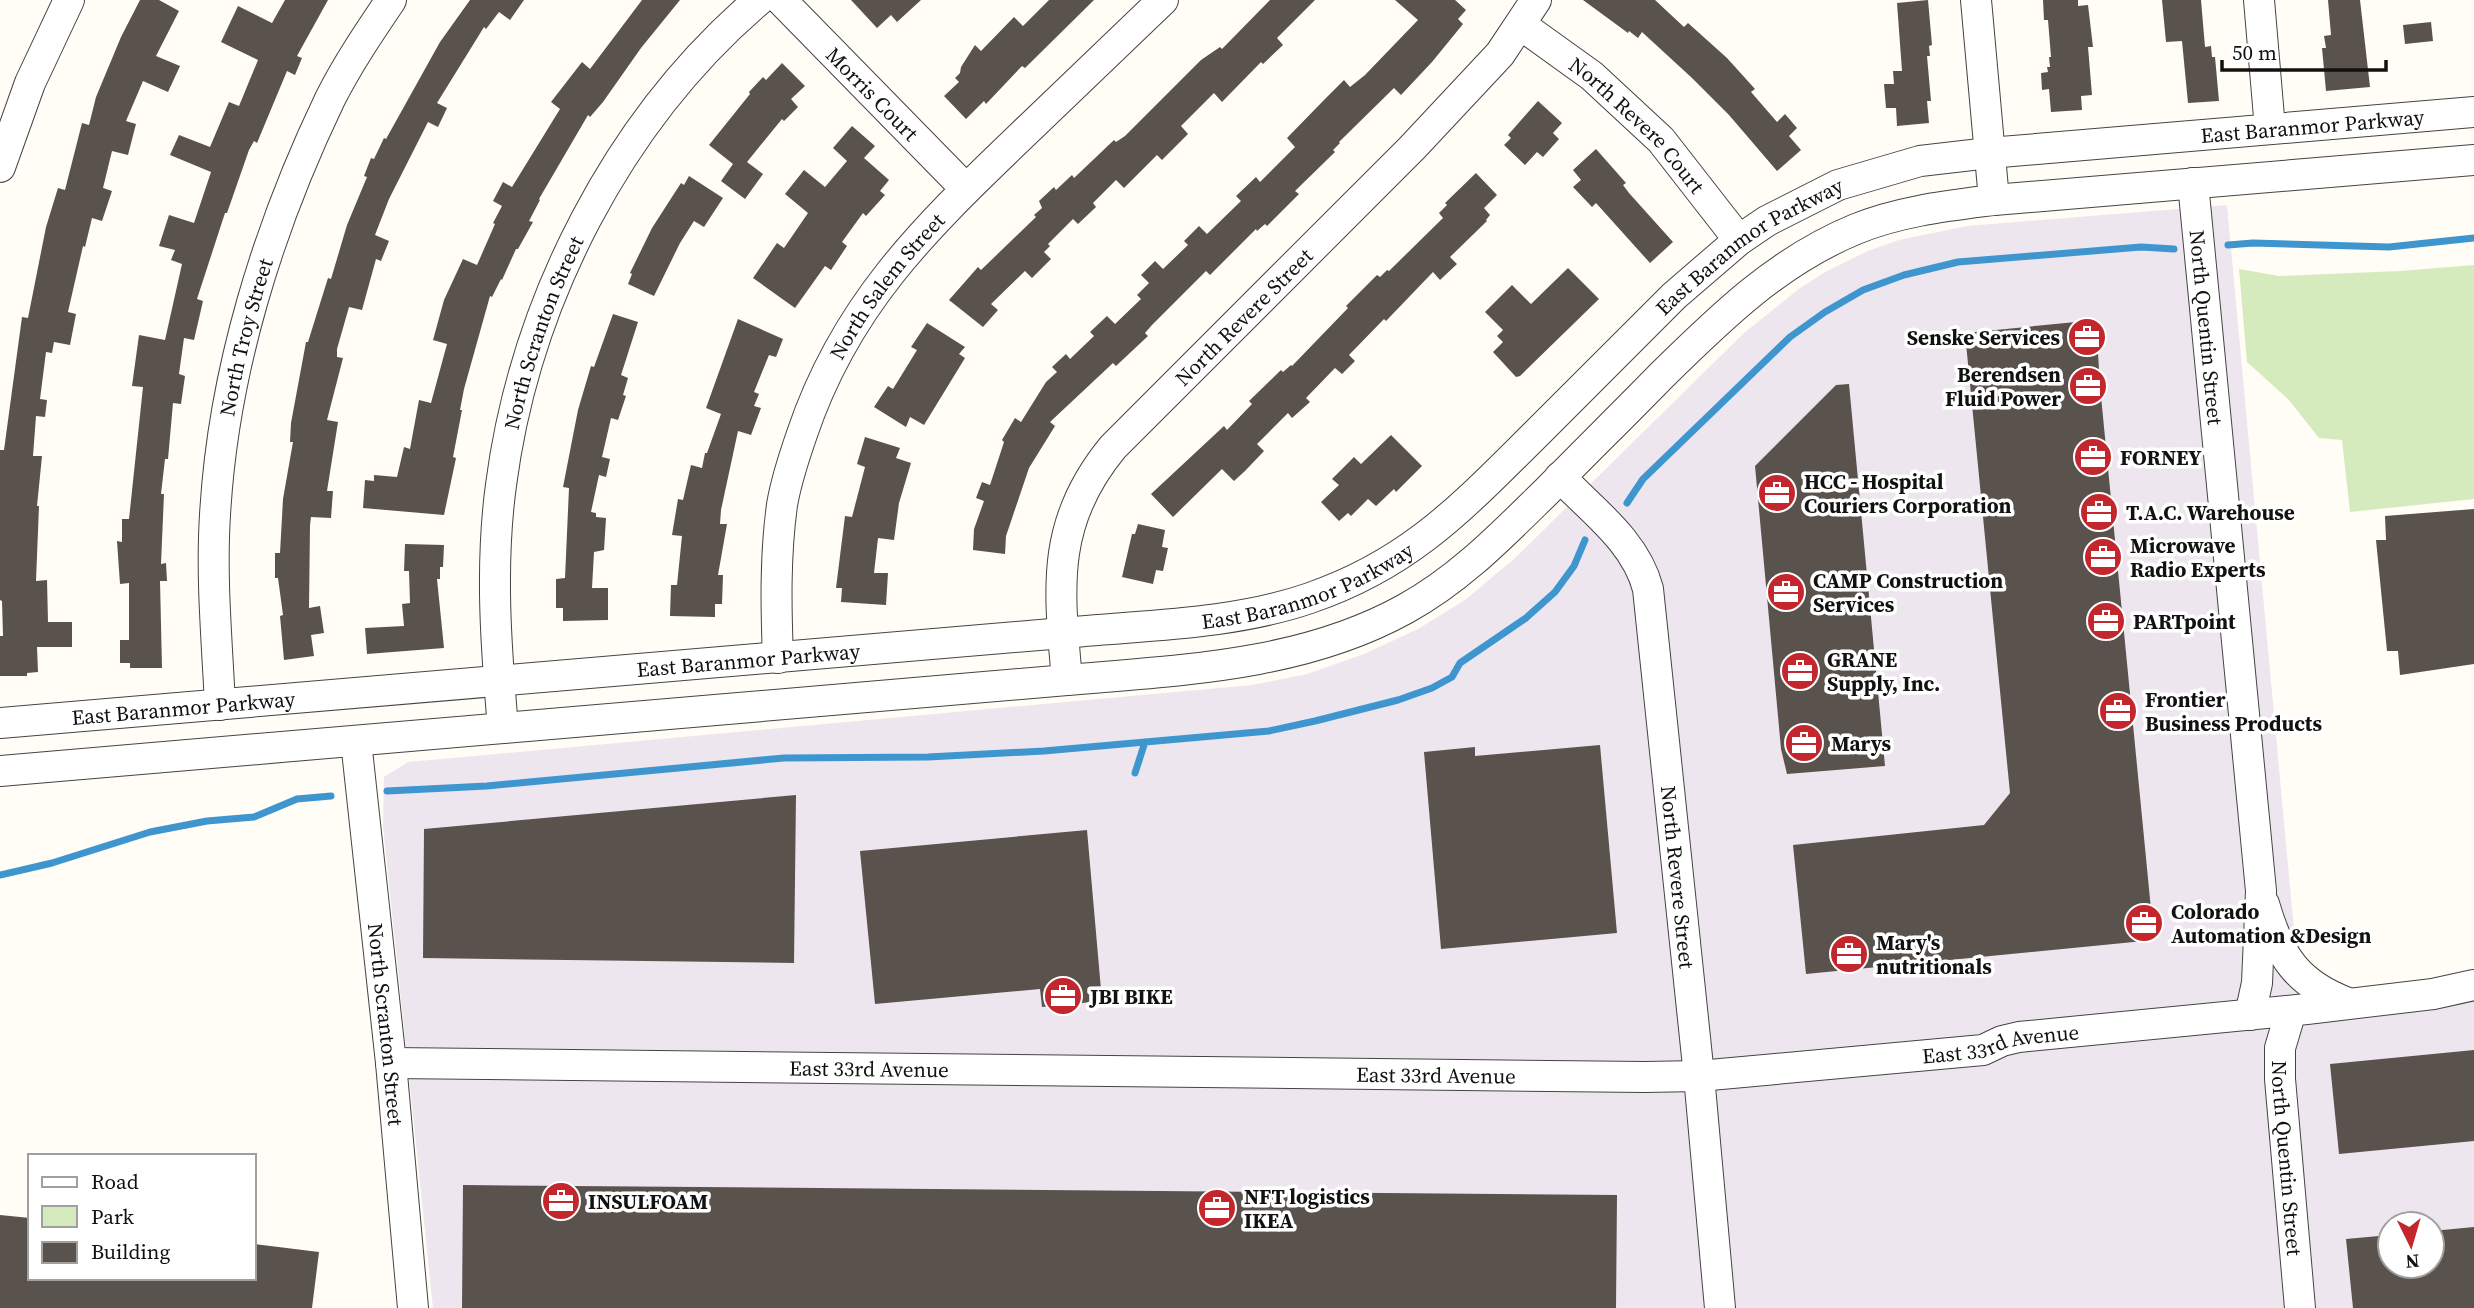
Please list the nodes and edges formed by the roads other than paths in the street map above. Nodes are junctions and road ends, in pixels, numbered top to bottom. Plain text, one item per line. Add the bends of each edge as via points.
1 (69, 0) edge
2 (391, 0) edge
3 (760, 0) edge
4 (780, 0) edge
5 (1163, 0) edge
6 (1536, 0) edge
7 (1976, 0) edge
8 (2259, 0) edge
9 (1521, 25) junction
10 (2474, 113) edge
11 (2270, 129) junction
12 (1989, 153) junction
13 (2474, 160) edge
14 (0, 167) edge
15 (2193, 183) junction
16 (967, 188) junction
17 (1994, 200) junction
18 (1739, 240) junction
19 (1560, 477) junction
20 (1063, 633) junction
21 (778, 658) junction
22 (499, 681) junction
23 (1067, 681) junction
24 (220, 705) junction
25 (0, 723) edge
26 (503, 728) junction
27 (356, 741) junction
28 (0, 771) edge
29 (2261, 891) junction
30 (2474, 985) edge
31 (2348, 1003) junction
32 (2291, 1011) junction
33 (2250, 1014) junction
34 (391, 1063) junction
35 (1699, 1076) junction
36 (413, 1308) edge
37 (1720, 1308) edge
38 (2300, 1308) edge

1 - 14 street via 30,83
2 - 24 street, North Troy Street via 331,97 282,210 243,343 230,399 215,512
3 - 22 street, North Scranton Street via 680,80 627,153 582,228 546,307 517,394 501,487 495,563
4 - 16 street, Morris Court
5 - 16 street, North Salem Street
6 - 9 street, North Revere Street
7 - 12 street
8 - 11 street
9 - 18 street, North Revere Court via 1592,76 1661,139
9 - 20 street, North Revere Street via 1500,54 1412,148 1100,463 1083,489 1063,551
10 - 11 street, East Baranmor Parkway
11 - 12 street, East Baranmor Parkway
12 - 17 street
12 - 18 street, East Baranmor Parkway via 1920,161 1838,185
13 - 15 street, East Baranmor Parkway
15 - 17 street, East Baranmor Parkway
15 - 29 street, North Quentin Street
16 - 21 street, North Salem Street via 906,252 857,316 810,410 783,503 776,597
17 - 19 street, East Baranmor Parkway via 1889,218 1791,262 1707,331
18 - 20 street, East Baranmor Parkway via 1674,296 1456,513 1382,567 1318,595 1266,609
19 - 23 street, East Baranmor Parkway via 1466,568 1405,609 1361,630 1321,645 1223,666
19 - 35 street, North Revere Street via 1623,541 1640,565 1648,589
20 - 21 street, East Baranmor Parkway
20 - 23 street, North Revere Street
21 - 22 street, East Baranmor Parkway
22 - 24 street, East Baranmor Parkway
22 - 26 street, North Scranton Street
23 - 26 street, East Baranmor Parkway
24 - 25 street, East Baranmor Parkway
26 - 27 street, East Baranmor Parkway
27 - 28 street, East Baranmor Parkway
27 - 34 street, North Scranton Street
29 - 31 street, North Quentin Street via 2276,937 2293,967 2316,989
29 - 33 street, North Quentin Street via 2257,984
30 - 31 street, East 33rd Avenue
31 - 32 street, East 33rd Avenue
32 - 33 street, East 33rd Avenue
32 - 38 street, North Quentin Street via 2280,1048 2280,1079
33 - 35 street, East 33rd Avenue via 2019,1037 1983,1050
34 - 35 street, East 33rd Avenue
34 - 36 street, North Scranton Street
35 - 37 street, North Revere Street

